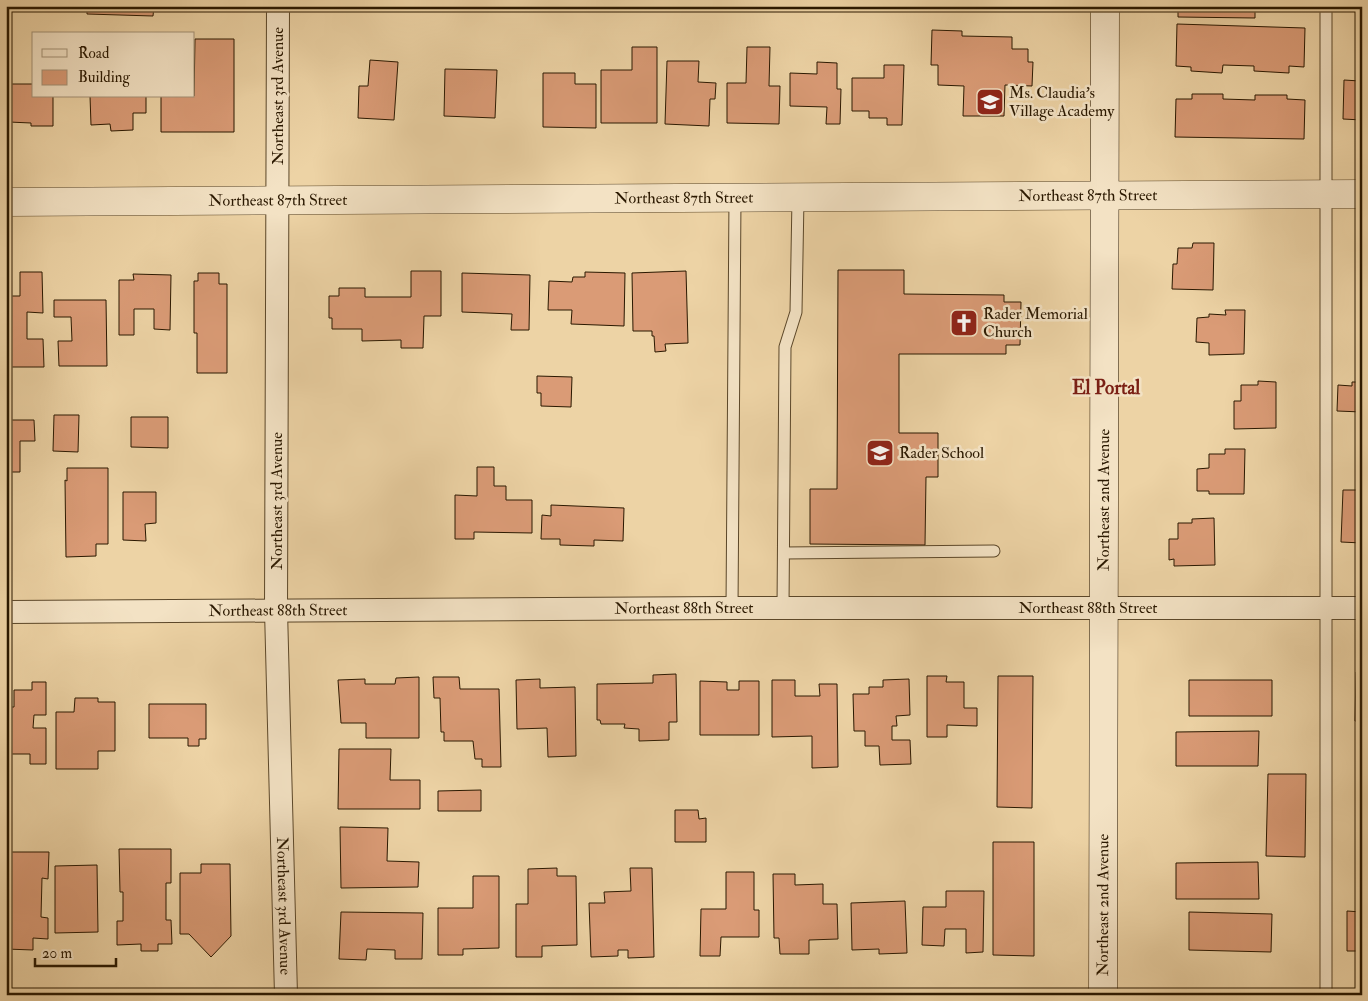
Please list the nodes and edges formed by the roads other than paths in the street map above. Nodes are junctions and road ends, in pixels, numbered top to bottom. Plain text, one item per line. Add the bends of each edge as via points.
1 (278, 6) edge
2 (1105, 6) edge
3 (1326, 6) edge
4 (1327, 194) junction
5 (1362, 194) edge
6 (1103, 195) junction
7 (735, 198) junction
8 (798, 198) junction
9 (278, 200) junction
10 (6, 202) edge
11 (994, 551) dead end
12 (784, 552) junction
13 (732, 608) junction
14 (783, 608) junction
15 (1103, 608) junction
16 (1326, 608) junction
17 (1362, 608) edge
18 (276, 610) junction
19 (6, 612) edge
20 (286, 995) edge
21 (1103, 995) edge
22 (1326, 995) edge

1 - 9 street, Northeast 3rd Avenue
2 - 6 street, Northeast 2nd Avenue
3 - 4 lane
4 - 5 street, Northeast 87th Street
4 - 6 street, Northeast 87th Street
4 - 16 lane
6 - 8 street, Northeast 87th Street
6 - 15 street, Northeast 2nd Avenue
7 - 8 street, Northeast 87th Street
7 - 9 street, Northeast 87th Street
7 - 13 lane
8 - 12 lane via 796,312 785,347
9 - 10 street, Northeast 87th Street
9 - 18 street, Northeast 3rd Avenue
11 - 12 lane
12 - 14 lane
13 - 14 street, Northeast 88th Street
13 - 18 street, Northeast 88th Street
14 - 15 street, Northeast 88th Street
15 - 16 street, Northeast 88th Street
15 - 21 street, Northeast 2nd Avenue
16 - 17 street, Northeast 88th Street
16 - 22 lane
18 - 19 street, Northeast 88th Street
18 - 20 street, Northeast 3rd Avenue

